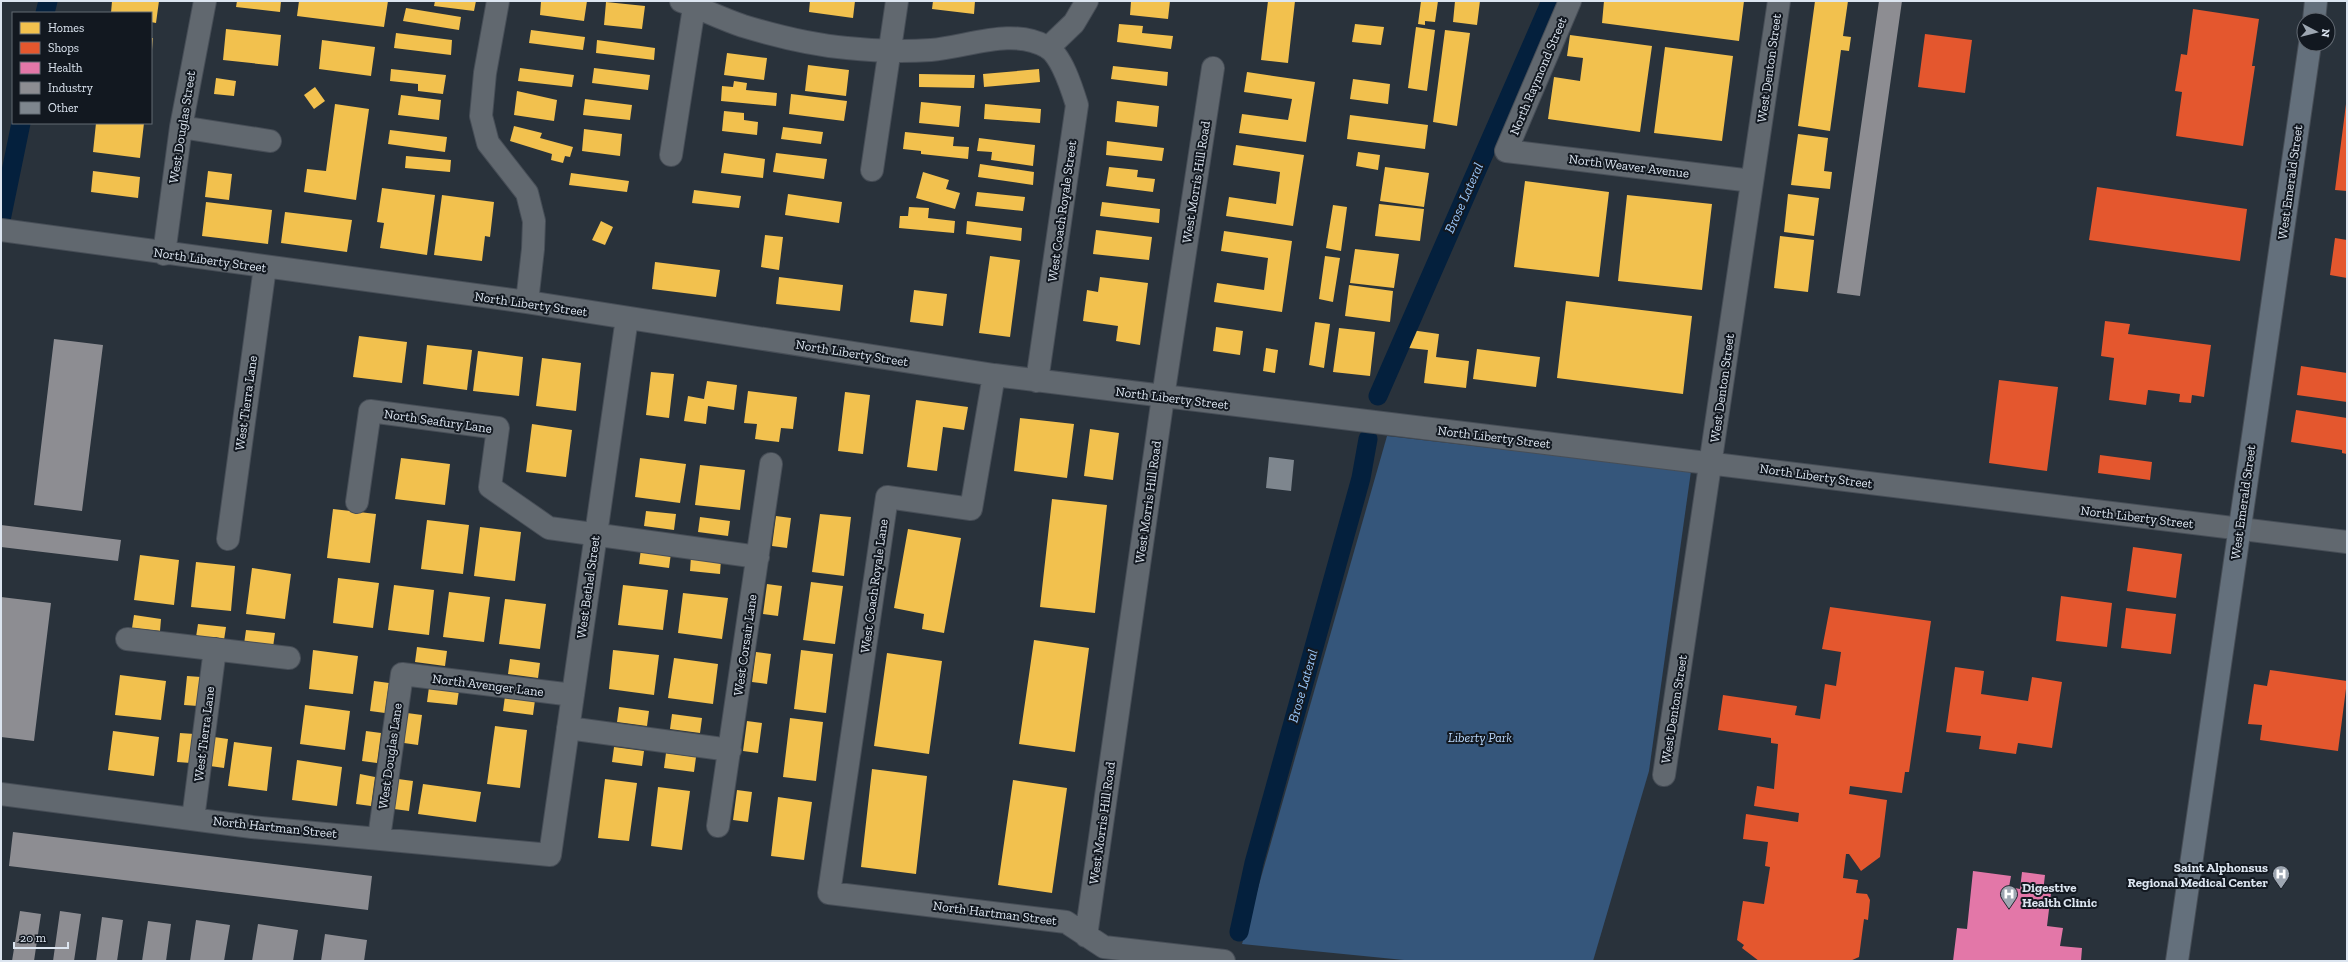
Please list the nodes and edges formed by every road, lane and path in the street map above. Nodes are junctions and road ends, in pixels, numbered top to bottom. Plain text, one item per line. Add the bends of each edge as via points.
1 (205, 1) edge
2 (498, 1) edge
3 (897, 1) edge
4 (1087, 1) edge
5 (1570, 1) edge
6 (1779, 1) edge
7 (2316, 1) edge
8 (690, 3) edge
9 (2315, 12) edge
10 (1048, 48) junction
11 (890, 51) junction
12 (2309, 52) edge
13 (1213, 68) dead end
14 (180, 127) junction
15 (270, 141) dead end
16 (1506, 151) joint
17 (671, 155) dead end
18 (872, 170) dead end
19 (1752, 181) junction
20 (8, 231) edge
21 (164, 254) junction
22 (265, 267) junction
23 (527, 302) junction
24 (627, 318) junction
25 (994, 375) junction
26 (1037, 381) junction
27 (1163, 397) junction
28 (1711, 462) junction
29 (771, 464) dead end
30 (357, 502) dead end
31 (2239, 529) junction
32 (596, 536) junction
33 (228, 540) dead end
34 (2347, 542) edge
35 (758, 557) junction
36 (127, 639) dead end
37 (215, 649) junction
38 (289, 658) dead end
39 (402, 674) joint
40 (573, 695) junction
41 (568, 728) junction
42 (730, 750) junction
43 (1664, 775) dead end
44 (1, 794) edge
45 (193, 819) junction
46 (718, 826) dead end
47 (379, 838) junction
48 (550, 855) joint
49 (829, 893) joint
50 (1086, 936) junction
51 (1182, 958) edge
52 (1224, 961) edge
53 (2177, 961) edge

1 - 14 street, West Douglas Street
2 - 23 street via 485,73 481,116 488,143 527,193 534,221
3 - 11 street
4 - 10 street via 1074,23
5 - 16 street, North Raymond Street
6 - 19 street, West Denton Street
7 - 9 main road
8 - 11 street via 742,26 793,39 845,48
8 - 17 street
10 - 11 street via 1026,40 999,38 931,50
10 - 26 street, West Coach Royale Street via 1068,74 1077,106
11 - 18 street
12 - 31 main road, West Emerald Street
13 - 27 street, West Morris Hill Road
14 - 15 street
14 - 21 street, West Douglas Street
16 - 19 street, North Weaver Avenue
19 - 28 street, West Denton Street
20 - 21 street, North Liberty Street
21 - 22 street, North Liberty Street
22 - 23 street, North Liberty Street
22 - 33 street, West Tierra Lane
23 - 24 street, North Liberty Street
24 - 25 street, North Liberty Street
24 - 32 street, West Bethel Street
25 - 26 street, North Liberty Street
25 - 49 street, West Coach Royale Lane via 971,509 887,496
26 - 27 street, North Liberty Street
27 - 28 street, North Liberty Street
27 - 50 street, West Morris Hill Road
28 - 31 street, North Liberty Street
28 - 43 street, West Denton Street
29 - 35 street, West Corsair Lane
30 - 32 street, North Seafury Lane via 370,411 498,428 490,487 549,528
31 - 34 street, North Liberty Street
31 - 53 main road, West Emerald Street
32 - 35 street, North Seafury Lane
32 - 40 street, West Bethel Street
35 - 42 street, West Corsair Lane
36 - 37 street
37 - 38 street
37 - 45 street, West Tierra Lane
39 - 40 street, North Avenger Lane
39 - 47 street, West Douglas Lane
40 - 41 street, West Bethel Street
41 - 42 street
41 - 48 street, West Bethel Street
42 - 46 street, West Corsair Lane
44 - 45 street, North Hartman Street
45 - 47 street, North Hartman Street
47 - 48 street, North Hartman Street
49 - 50 street, North Hartman Street via 1066,922
50 - 51 street, North Hartman Street via 1104,947
51 - 52 street, North Hartman Street

